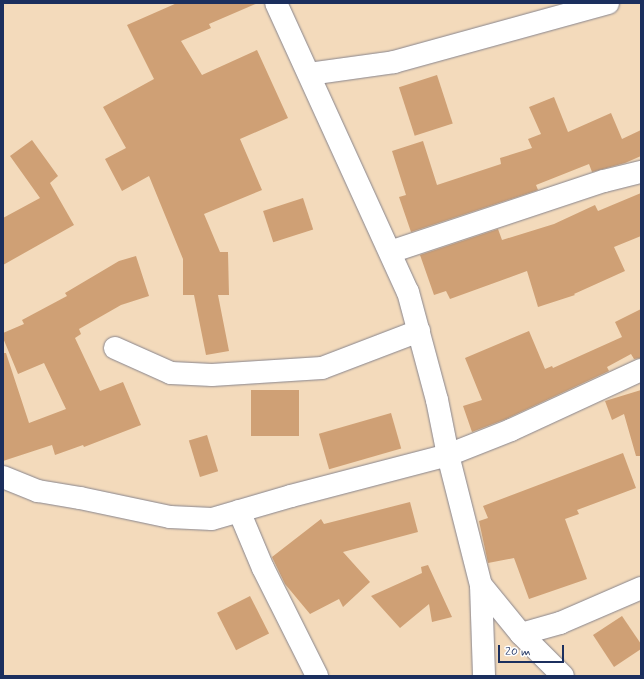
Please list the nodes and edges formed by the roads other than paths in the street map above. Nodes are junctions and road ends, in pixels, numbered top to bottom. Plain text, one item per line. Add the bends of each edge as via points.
1 (276, 3) edge
2 (608, 3) edge
3 (309, 74) junction
4 (641, 172) edge
5 (390, 252) junction
6 (419, 331) junction
7 (115, 348) dead end
8 (641, 370) edge
9 (448, 454) junction
10 (3, 477) edge
11 (239, 511) junction
12 (481, 585) junction
13 (641, 588) edge
14 (521, 634) junction
15 (317, 676) edge
16 (484, 676) edge
17 (563, 676) edge

1 - 3 street
2 - 3 street via 394,62
3 - 5 street
4 - 5 street via 604,181
5 - 6 street via 408,292
6 - 7 street via 322,368 212,375 172,373
6 - 9 street via 438,400
8 - 9 street via 511,430
9 - 11 street
9 - 12 street
10 - 11 street via 38,491 170,517 212,519
11 - 15 street via 263,568
12 - 14 street
12 - 16 street
13 - 14 street via 560,623
14 - 17 street

